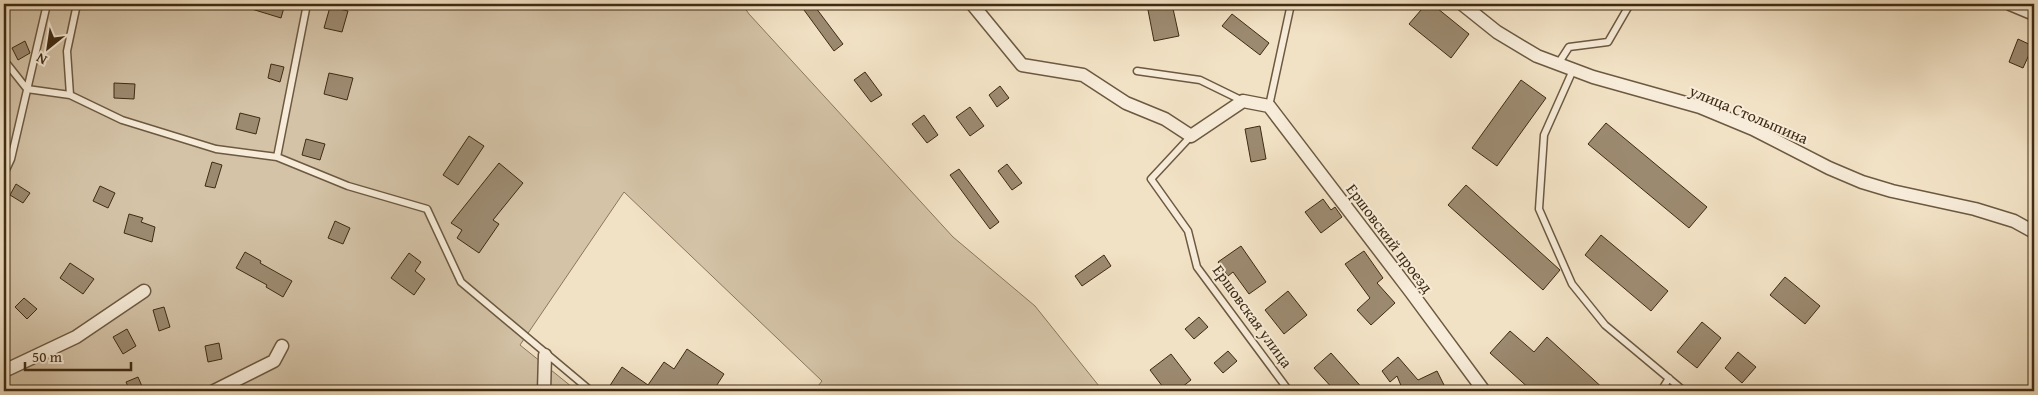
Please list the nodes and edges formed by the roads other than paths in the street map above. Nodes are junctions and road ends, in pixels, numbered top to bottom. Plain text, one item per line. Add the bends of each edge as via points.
1 (47, 4) edge
2 (77, 4) edge
3 (306, 4) edge
4 (972, 4) edge
5 (1291, 4) edge
6 (1462, 4) edge
7 (1630, 4) edge
8 (2010, 4) edge
9 (2034, 14) edge
10 (4, 60) edge
11 (1558, 64) junction
12 (1573, 70) junction
13 (1137, 72) dead end
14 (27, 89) junction
15 (70, 95) junction
16 (1243, 101) junction
17 (1269, 106) junction
18 (1191, 136) junction
19 (277, 157) junction
20 (4, 174) edge
21 (2034, 232) edge
22 (144, 291) dead end
23 (282, 346) dead end
24 (545, 355) junction
25 (4, 371) edge
26 (1669, 378) junction
27 (214, 391) edge
28 (544, 391) edge
29 (591, 391) edge
30 (1289, 391) edge
31 (1484, 391) edge
32 (1660, 391) edge
33 (1684, 391) edge

1 - 14 lane
2 - 15 lane via 67,51
3 - 19 lane
4 - 18 street via 1022,65 1083,75 1126,103 1165,119
5 - 17 lane
6 - 11 street, улица Столыпина via 1497,32 1537,56
7 - 11 lane via 1608,42 1569,47
8 - 9 street
10 - 14 lane
11 - 12 street, улица Столыпина
12 - 21 street, улица Столыпина via 1700,108 1862,182 1975,209 2014,221
12 - 26 lane via 1544,135 1539,209 1572,284 1605,325
13 - 16 lane via 1200,80
14 - 15 lane
14 - 20 lane
15 - 19 lane via 122,120 216,150
16 - 17 street
16 - 18 street
17 - 31 street, Ершовский проезд
18 - 30 lane, Ершовская улица via 1151,179 1188,231 1197,267
19 - 24 lane via 348,186 426,209 461,282
22 - 25 street via 76,336
23 - 27 street via 274,361
24 - 28 street
24 - 29 lane
26 - 32 lane
26 - 33 lane

